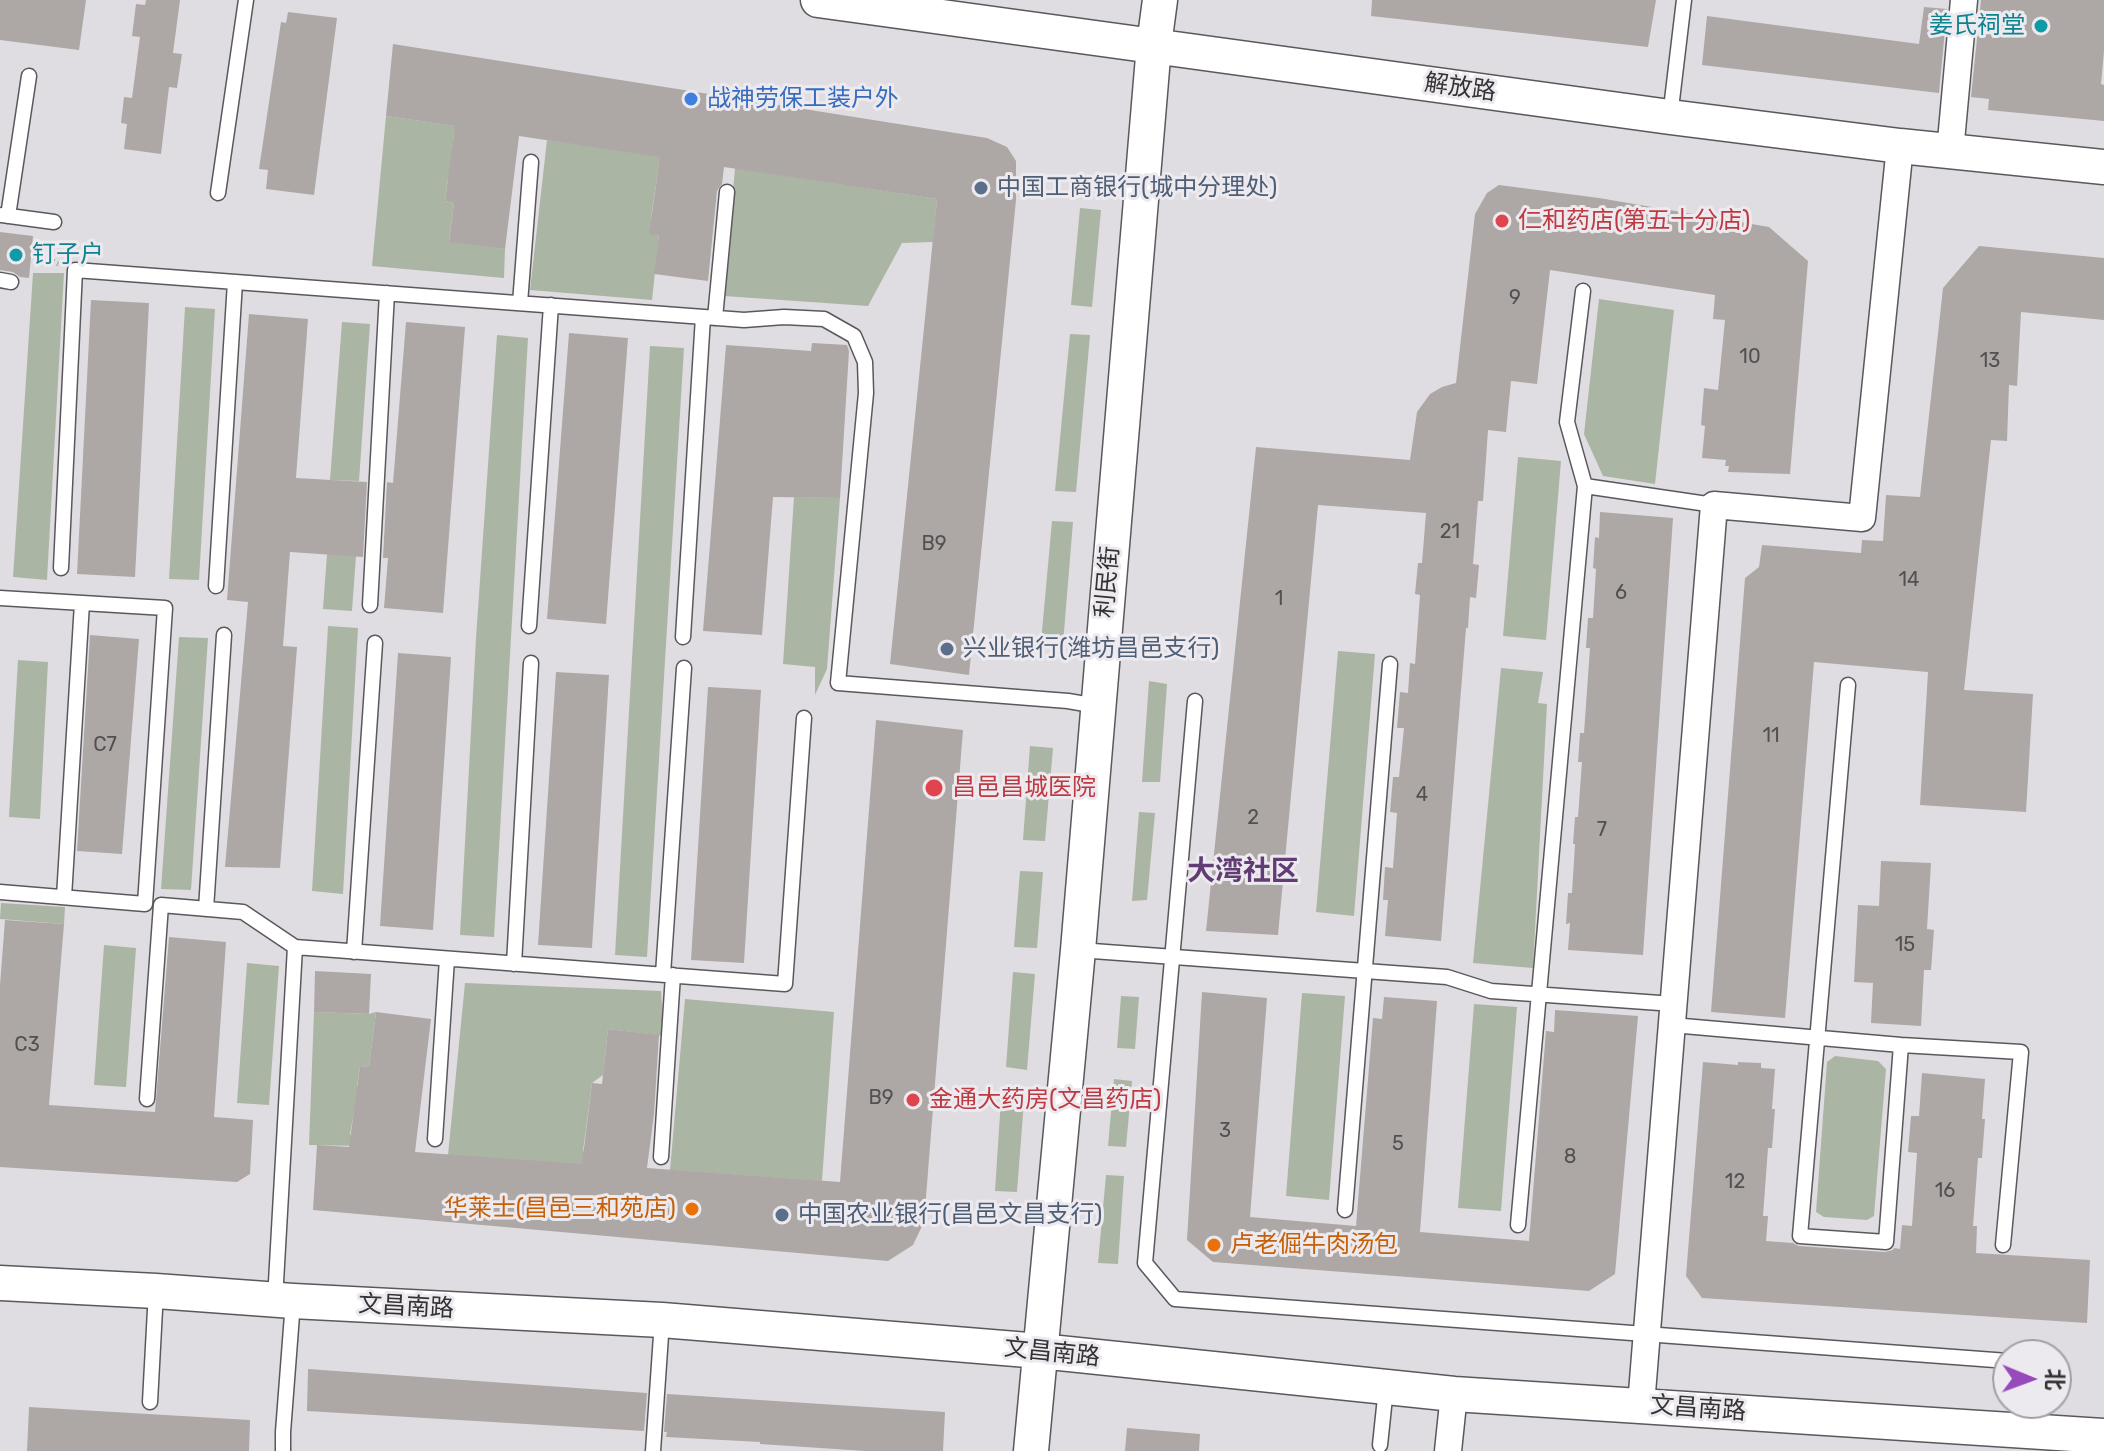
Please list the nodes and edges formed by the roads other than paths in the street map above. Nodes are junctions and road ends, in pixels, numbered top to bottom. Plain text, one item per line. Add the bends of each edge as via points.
1 (246, 0) edge
2 (818, 0) edge
3 (1160, 0) edge
4 (1684, 0) edge
5 (1964, 0) edge
6 (1154, 45) junction
7 (29, 76) dead end
8 (1670, 117) junction
9 (1900, 146) junction
10 (1950, 152) junction
11 (531, 162) dead end
12 (2104, 167) edge
13 (727, 192) dead end
14 (218, 193) dead end
15 (4, 216) edge
16 (54, 222) road end
17 (235, 282) junction
18 (1583, 291) dead end
19 (387, 293) junction
20 (520, 303) junction
21 (551, 305) junction
22 (709, 317) junction
23 (1585, 486) junction
24 (1714, 505) junction
25 (61, 568) dead end
26 (216, 586) dead end
27 (0, 598) edge
28 (82, 603) junction
29 (370, 605) dead end
30 (529, 626) dead end
31 (224, 635) dead end
32 (683, 637) dead end
33 (375, 643) dead end
34 (531, 663) dead end
35 (1390, 664) dead end
36 (684, 668) dead end
37 (1848, 685) dead end
38 (1195, 701) dead end
39 (1097, 706) junction
40 (804, 718) dead end
41 (0, 892) edge
42 (64, 897) junction
43 (206, 909) junction
44 (295, 947) junction
45 (1078, 950) junction
46 (354, 952) junction
47 (1172, 957) junction
48 (447, 959) junction
49 (514, 964) junction
50 (1365, 971) junction
51 (668, 975) junction
52 (1539, 994) junction
53 (1673, 1014) junction
54 (1817, 1038) junction
55 (1901, 1045) junction
56 (147, 1099) dead end
57 (435, 1139) dead end
58 (661, 1157) dead end
59 (1345, 1210) dead end
60 (1518, 1225) dead end
61 (2003, 1245) dead end
62 (0, 1283) edge
63 (156, 1291) junction
64 (284, 1301) junction
65 (662, 1320) junction
66 (1647, 1334) junction
67 (1040, 1351) junction
68 (1992, 1360) edge
69 (1386, 1388) junction
70 (1454, 1394) junction
71 (150, 1402) dead end
72 (1641, 1405) junction
73 (2104, 1436) edge
74 (1380, 1445) dead end
75 (283, 1451) edge
76 (653, 1451) edge
77 (1031, 1451) edge
78 (1448, 1451) edge

1 - 14 lane
2 - 6 street, 解放路
3 - 6 street, 利民街
4 - 8 lane
5 - 10 street
6 - 8 street, 解放路
6 - 39 street, 利民街
7 - 15 lane
8 - 9 street, 解放路
9 - 10 street, 解放路
9 - 24 street via 1862,518
10 - 12 street, 解放路
11 - 20 lane
13 - 22 lane
15 - 16 lane
17 - 19 lane
17 - 25 lane via 75,270
17 - 26 lane
18 - 23 lane via 1567,422
19 - 20 lane
19 - 29 lane
20 - 21 lane
21 - 22 lane
21 - 30 lane
22 - 32 lane
22 - 39 lane via 824,319 854,336 865,362 838,683
23 - 24 lane
23 - 52 lane
24 - 53 street
27 - 28 lane
28 - 42 lane
28 - 42 lane via 165,608 145,904
31 - 43 lane
33 - 46 lane
34 - 49 lane
35 - 50 lane
36 - 51 lane
37 - 54 lane
38 - 47 lane
39 - 45 street, 利民街
40 - 51 lane via 785,984
41 - 42 lane
43 - 44 lane via 243,912
43 - 56 lane via 161,905
44 - 46 lane
44 - 64 lane
45 - 47 lane
45 - 67 street, 利民街
46 - 48 lane
47 - 50 lane
47 - 66 lane via 1145,1263 1175,1299
48 - 49 lane
48 - 57 lane
49 - 51 lane
50 - 52 lane via 1447,977 1491,991
50 - 59 lane
51 - 58 lane
52 - 53 lane
52 - 60 lane
53 - 54 lane
53 - 66 street
54 - 55 lane
54 - 55 lane via 1800,1236 1886,1242
55 - 61 lane via 2021,1052
62 - 63 street, 文昌南路
63 - 64 street, 文昌南路
63 - 71 lane
64 - 65 street, 文昌南路
64 - 75 lane
65 - 67 street, 文昌南路
65 - 76 lane
66 - 68 lane
66 - 72 street
67 - 69 street, 文昌南路
67 - 77 street, 利民街
69 - 70 street, 文昌南路
69 - 74 lane
70 - 72 street, 文昌南路
70 - 78 street
72 - 73 street, 文昌南路

